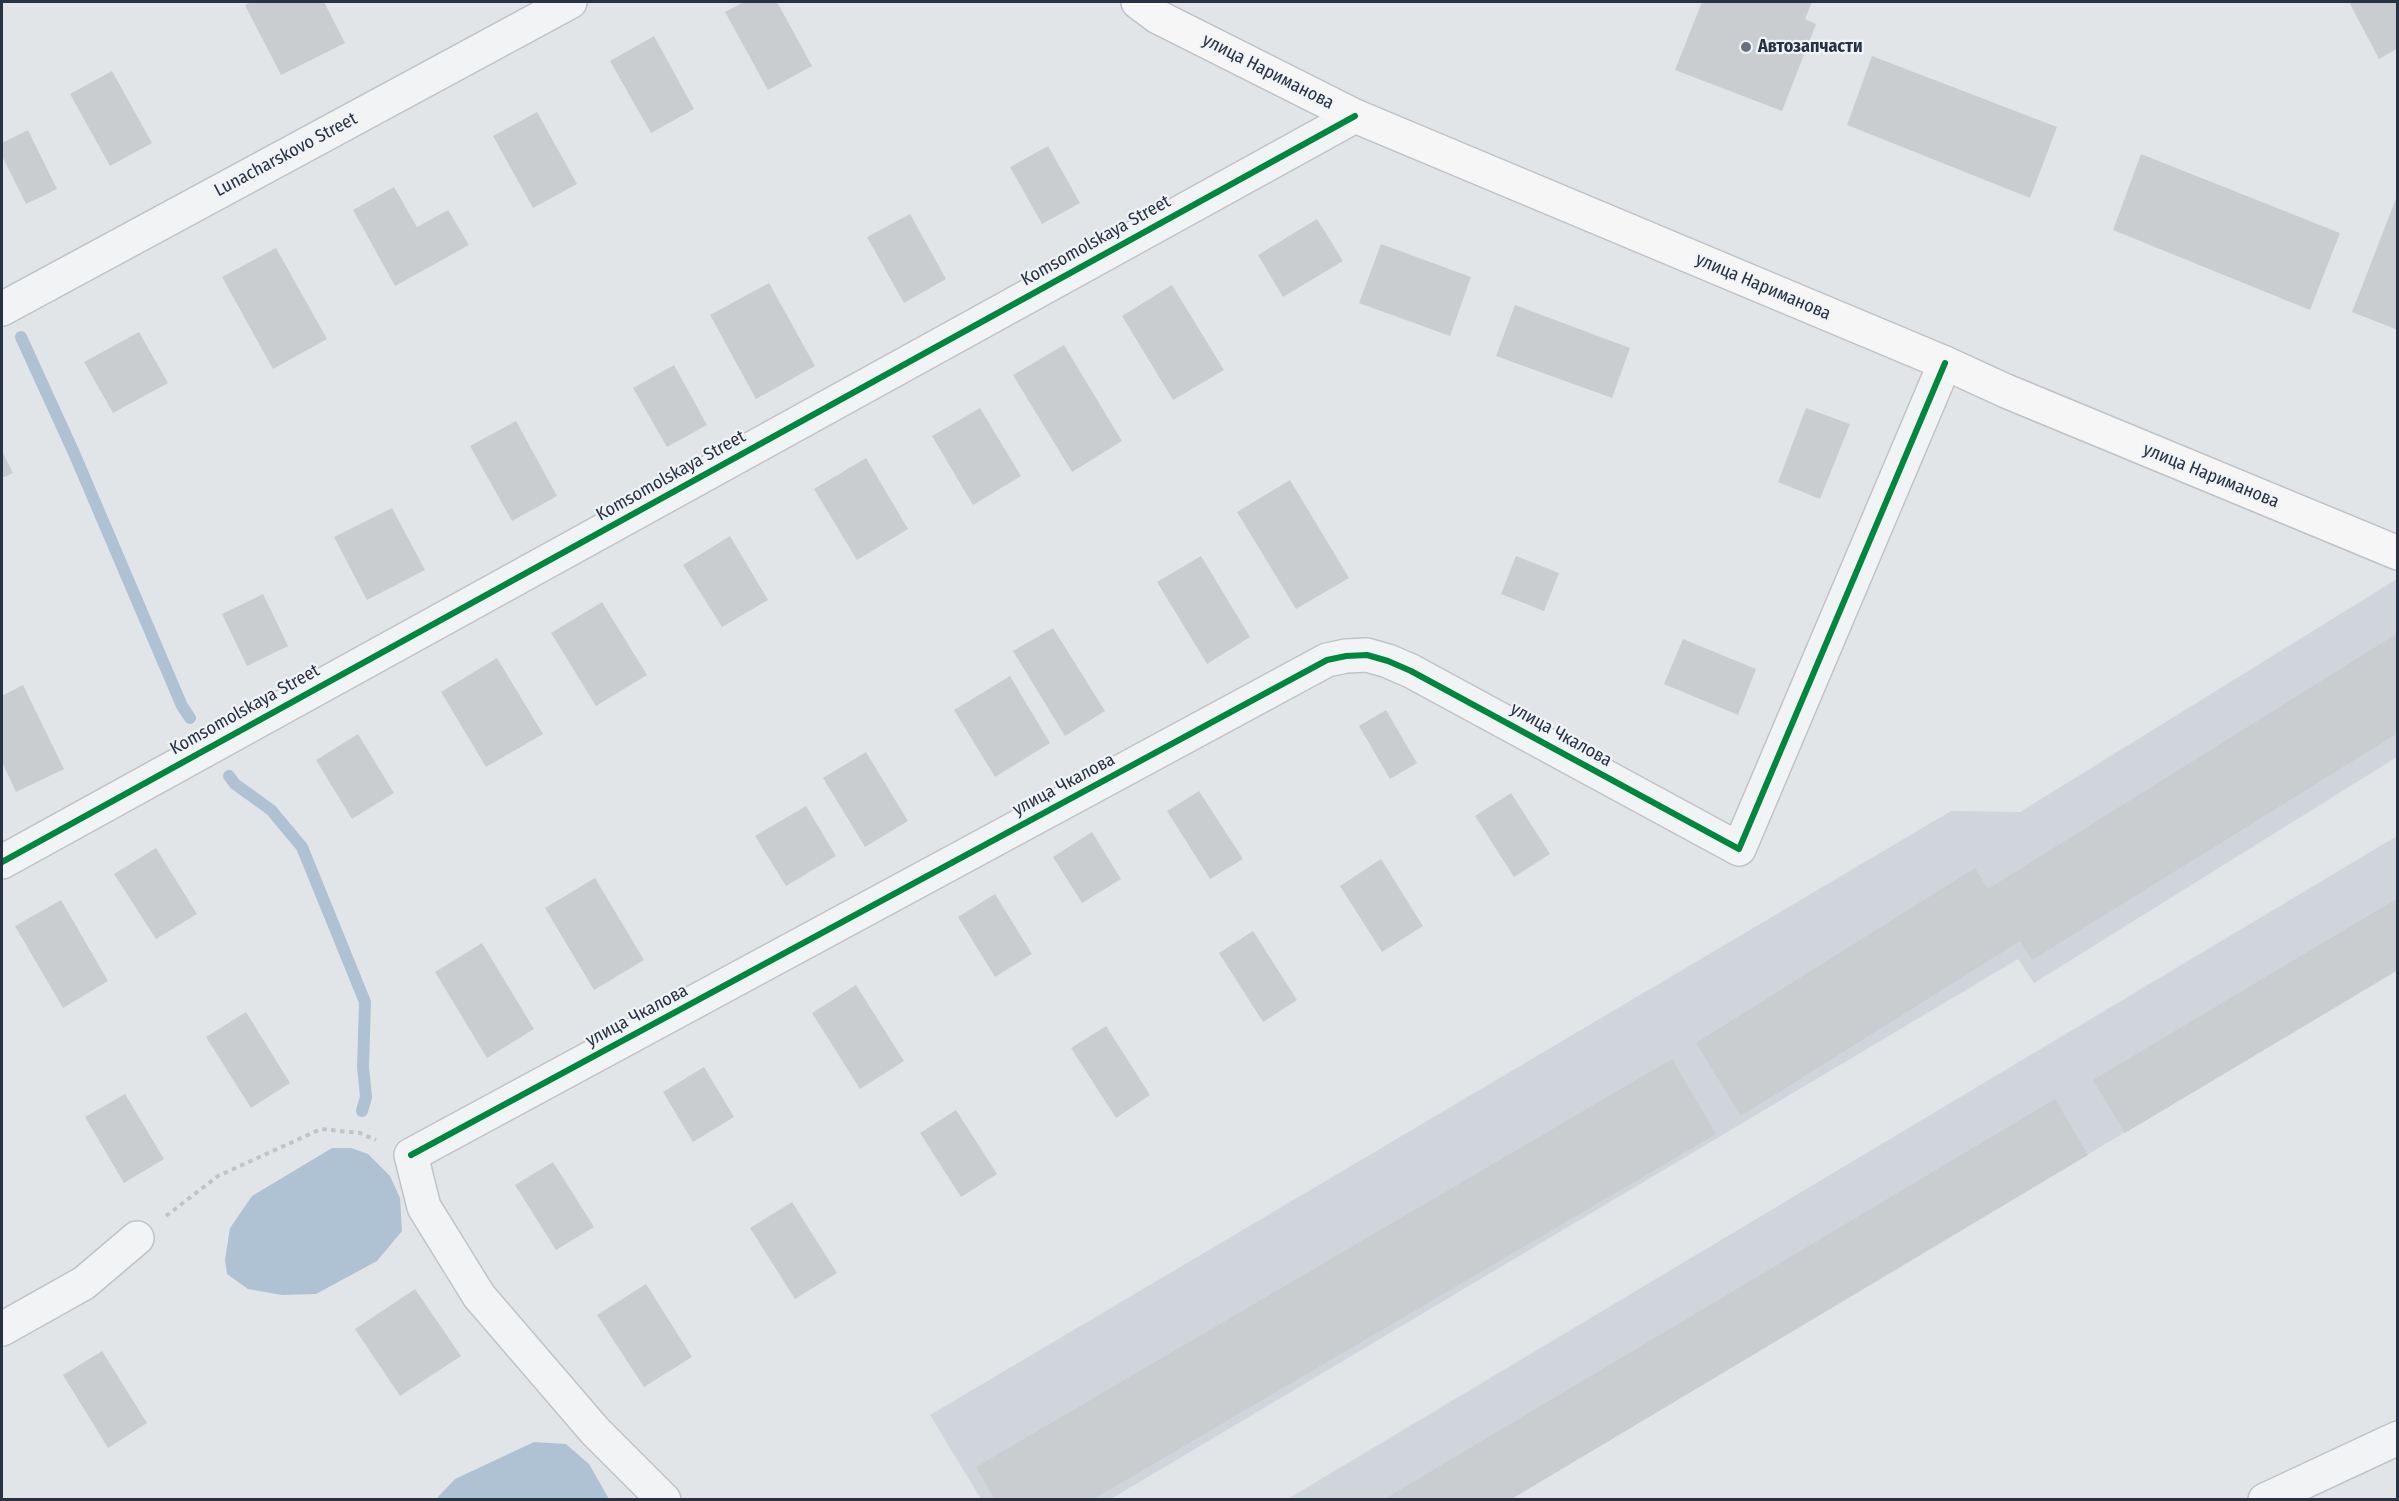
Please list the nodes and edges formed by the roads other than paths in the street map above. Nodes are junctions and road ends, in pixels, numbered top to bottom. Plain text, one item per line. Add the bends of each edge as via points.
1 (570, 2) edge
2 (1138, 2) edge
3 (1355, 116) junction
4 (2, 309) edge
5 (1945, 363) junction
6 (2397, 553) edge
7 (2, 862) edge
8 (137, 1239) road end
9 (2, 1329) edge
10 (2397, 1438) edge
11 (664, 1500) edge
12 (2265, 1500) edge

1 - 4 street, Lunacharskovo Street
2 - 3 main road, улица Нариманова via 1158,16
3 - 5 main road, улица Нариманова
3 - 7 street, Komsomolskaya Street
5 - 6 main road, улица Нариманова
5 - 11 street, улица Чкалова via 1739,849 1411,670 1367,655 1327,660 411,1155 424,1207 479,1296 595,1431
8 - 9 street via 84,1283
10 - 12 street

